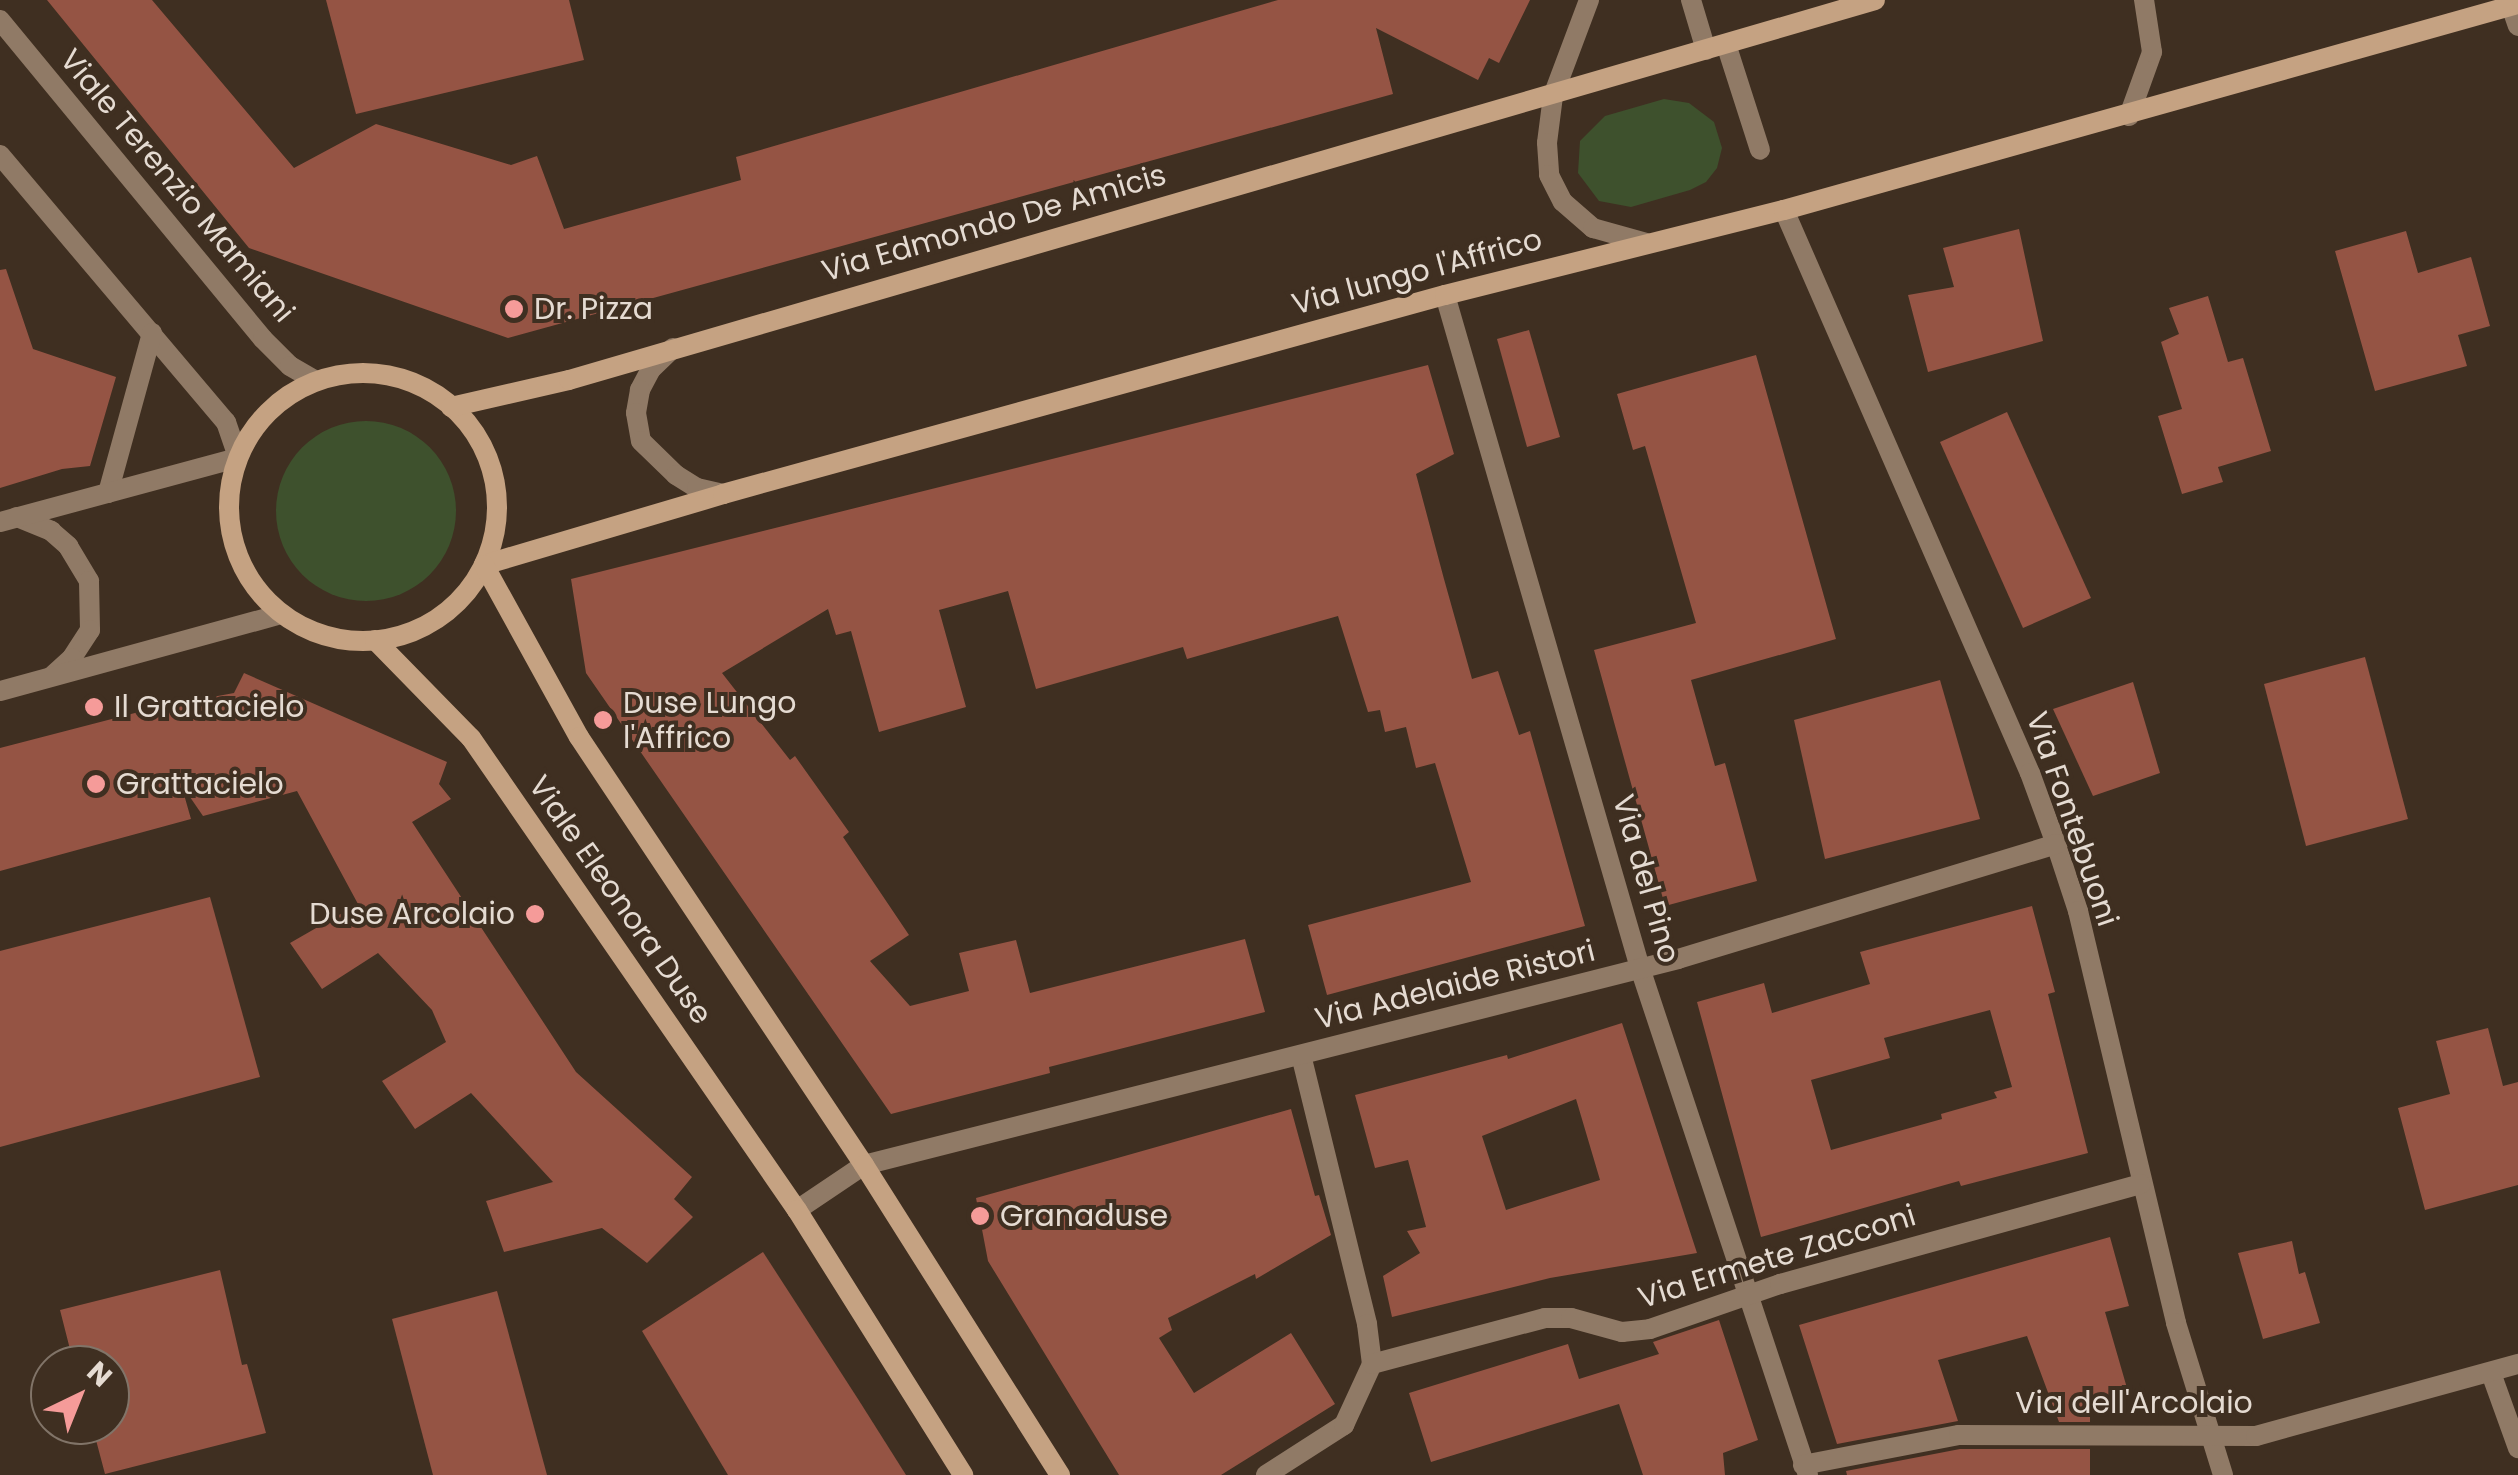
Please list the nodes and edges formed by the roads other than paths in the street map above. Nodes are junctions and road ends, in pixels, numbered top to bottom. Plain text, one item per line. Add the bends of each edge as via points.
1 (1589, 0) edge
2 (1691, 0) edge
3 (1875, 0) edge
4 (2144, 0) edge
5 (2516, 12) edge
6 (0, 20) edge
7 (1716, 47) junction
8 (1553, 96) junction
9 (2129, 116) junction
10 (1760, 150) dead end
11 (4, 167) edge
12 (1784, 210) junction
13 (1646, 243) junction
14 (1446, 294) junction
15 (152, 334) junction
16 (675, 347) junction
17 (316, 381) junction
18 (452, 407) junction
19 (237, 456) junction
20 (108, 493) junction
21 (722, 494) junction
22 (9, 519) edge
23 (484, 565) junction
24 (282, 614) junction
25 (375, 640) junction
26 (52, 676) junction
27 (0, 691) edge
28 (2056, 844) junction
29 (1640, 968) junction
30 (1301, 1055) junction
31 (864, 1165) junction
32 (2140, 1184) junction
33 (797, 1210) junction
34 (1750, 1295) junction
35 (1372, 1364) junction
36 (2518, 1364) edge
37 (2491, 1372) junction
38 (2209, 1436) junction
39 (2518, 1448) edge
40 (1806, 1470) edge
41 (963, 1475) edge
42 (1060, 1475) edge
43 (1266, 1475) edge
44 (2223, 1475) edge

1 - 8 street, Via lungo l'Affrico
2 - 7 street
3 - 7 main road, Via Edmondo De Amicis
4 - 9 street via 2152,52
5 - 9 main road, Via lungo l'Affrico
6 - 17 street, Viale Terenzio Mamiani via 263,339
7 - 8 main road, Via Edmondo De Amicis
7 - 10 street
8 - 13 street, Via lungo l'Affrico via 1546,158 1556,190 1593,228
8 - 16 main road, Via Edmondo De Amicis
9 - 12 main road, Via lungo l'Affrico
11 - 15 street
12 - 13 main road, Via lungo l'Affrico
12 - 28 street, Via Fontebuoni
13 - 14 main road, Via lungo l'Affrico
14 - 21 main road, Via lungo l'Affrico
14 - 29 street, Via del Pino
15 - 19 street via 226,422
15 - 20 street
16 - 18 main road, Via Edmondo De Amicis
16 - 21 street via 640,390 641,441 676,476
17 - 18 main road via 338,374 384,375 411,382
17 - 19 main road via 267,412
18 - 23 main road via 485,453 494,481 495,530
19 - 20 street
19 - 24 main road via 228,508 234,547 261,594
20 - 22 street
21 - 23 main road, Via lungo l'Affrico
22 - 26 street via 51,531 89,581 90,630
23 - 25 main road via 438,618
23 - 31 main road, Viale Eleonora Duse via 579,737
24 - 25 main road via 334,638
24 - 26 street
25 - 33 main road, Viale Eleonora Duse via 471,738
26 - 27 street
28 - 29 street, Via Adelaide Ristori
28 - 32 street, Via Fontebuoni via 2078,911
29 - 30 street, Via Adelaide Ristori
29 - 34 street, Via del Pino
30 - 31 street, Via Adelaide Ristori
30 - 35 street
31 - 33 street
31 - 42 main road, Viale Eleonora Duse
32 - 34 street, Via Ermete Zacconi
32 - 38 street, Via Fontebuoni
33 - 41 main road, Viale Eleonora Duse
34 - 35 street, Via Ermete Zacconi via 1636,1331 1545,1318
34 - 40 street, Via del Pino
35 - 43 street via 1344,1425
36 - 37 street, Via dell'Arcolaio
37 - 38 street, Via dell'Arcolaio via 2256,1436
37 - 39 street
38 - 40 street, Via dell'Arcolaio via 1959,1435
38 - 44 street, Via Fontebuoni

